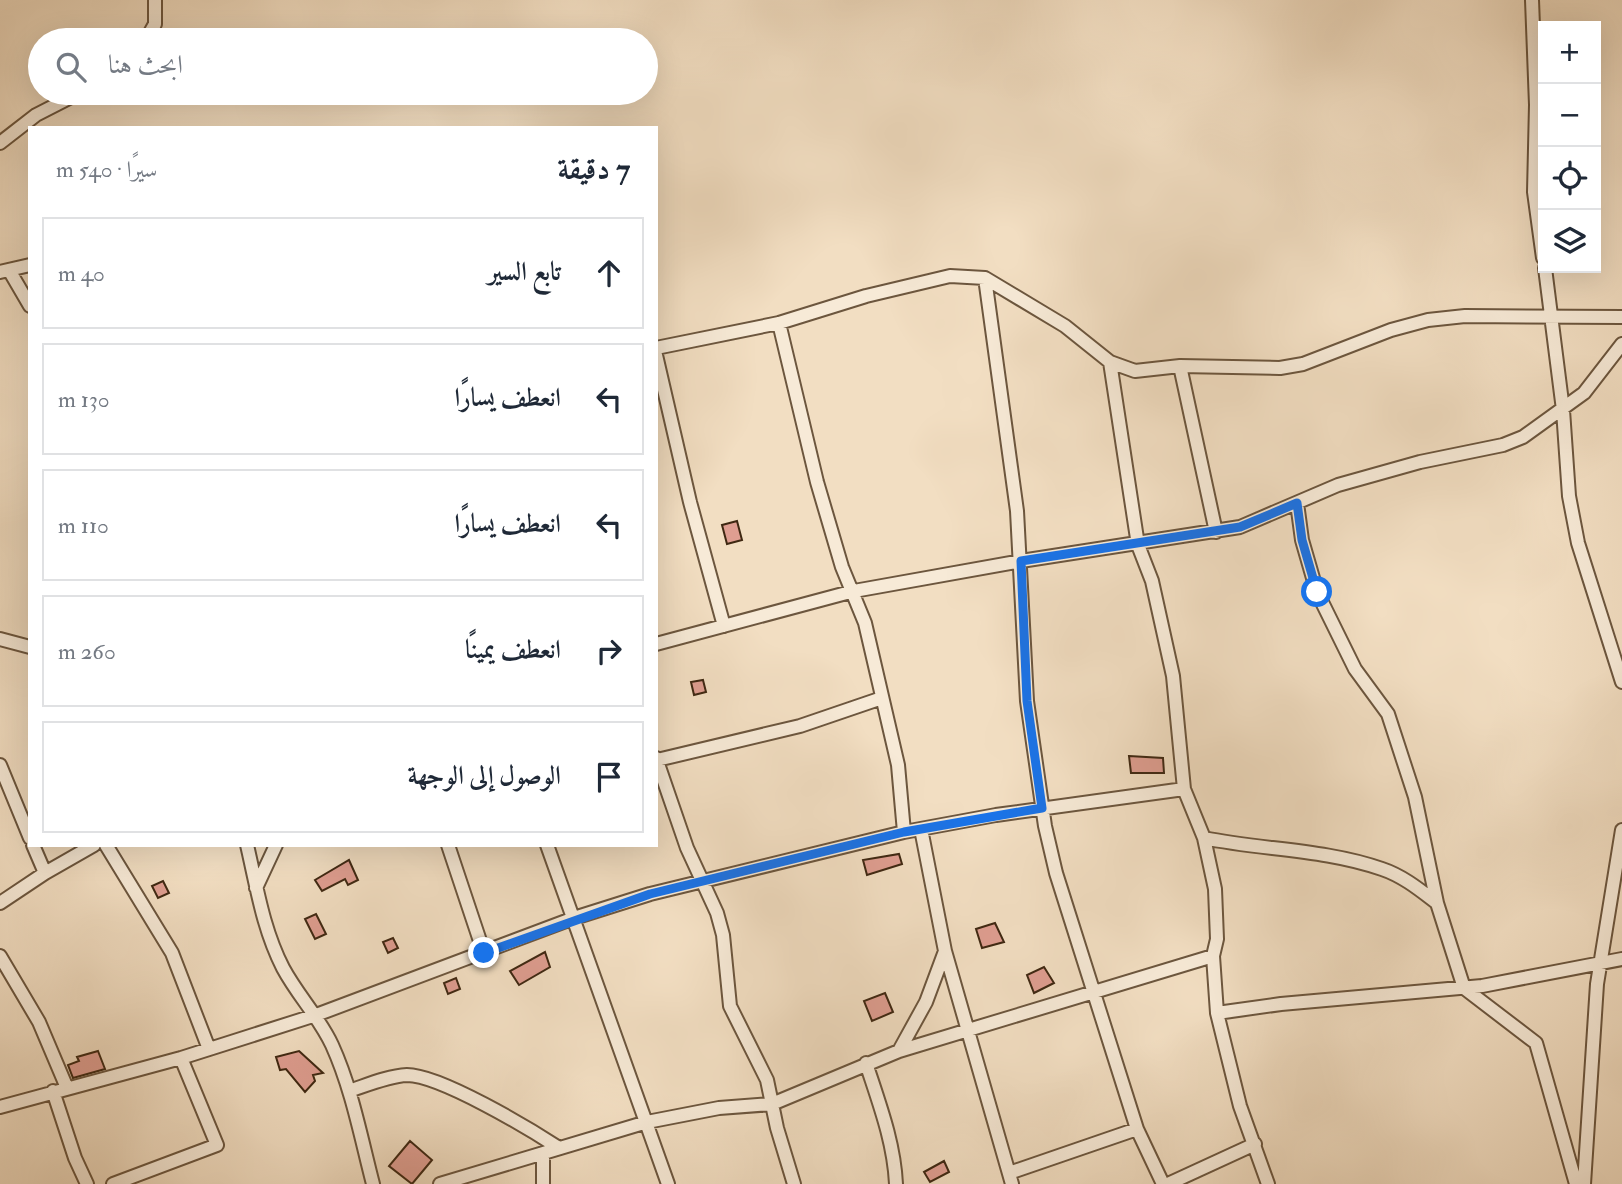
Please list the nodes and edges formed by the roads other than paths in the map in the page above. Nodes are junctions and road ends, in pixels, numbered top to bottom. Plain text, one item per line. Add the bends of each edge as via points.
1 (156, 0) edge
2 (1532, 0) edge
3 (153, 28) edge
4 (56, 105) edge
5 (0, 143) edge
6 (1538, 221) edge
7 (28, 265) edge
8 (4, 271) edge
9 (1546, 273) edge
10 (985, 278) junction
11 (28, 303) edge
12 (1552, 315) junction
13 (1622, 317) edge
14 (779, 323) junction
15 (1622, 344) edge
16 (658, 348) edge
17 (1110, 362) junction
18 (658, 364) edge
19 (1180, 366) junction
20 (1563, 410) junction
21 (1297, 503) junction
22 (1216, 532) junction
23 (1138, 545) junction
24 (1021, 561) junction
25 (854, 591) junction
26 (724, 626) junction
27 (0, 639) edge
28 (658, 643) edge
29 (28, 646) edge
30 (1622, 682) edge
31 (882, 698) junction
32 (658, 759) edge
33 (658, 762) edge
34 (0, 765) edge
35 (1184, 789) junction
36 (1042, 808) junction
37 (921, 829) junction
38 (1622, 830) edge
39 (904, 832) junction
40 (28, 833) edge
41 (1203, 838) junction
42 (34, 847) edge
43 (90, 847) edge
44 (107, 847) edge
45 (247, 847) edge
46 (275, 847) edge
47 (449, 847) edge
48 (548, 847) edge
49 (45, 873) junction
50 (705, 883) junction
51 (256, 888) junction
52 (1437, 903) junction
53 (0, 904) edge
54 (574, 918) junction
55 (945, 951) junction
56 (484, 953) junction
57 (0, 956) edge
58 (1213, 956) junction
59 (1622, 959) edge
60 (1600, 962) junction
61 (1464, 988) junction
62 (1093, 991) junction
63 (1217, 1013) junction
64 (316, 1015) junction
65 (969, 1030) junction
66 (209, 1049) junction
67 (899, 1051) junction
68 (181, 1058) junction
69 (866, 1063) junction
70 (67, 1088) junction
71 (53, 1091) junction
72 (349, 1091) junction
73 (772, 1104) junction
74 (0, 1107) edge
75 (647, 1122) junction
76 (1137, 1129) junction
77 (1255, 1144) junction
78 (559, 1148) junction
79 (543, 1154) junction
80 (1011, 1179) edge
81 (87, 1184) edge
82 (113, 1184) edge
83 (373, 1184) edge
84 (440, 1184) edge
85 (543, 1184) edge
86 (668, 1184) edge
87 (794, 1184) edge
88 (896, 1184) edge
89 (1165, 1184) edge
90 (1268, 1184) edge
91 (1576, 1184) edge
92 (1584, 1184) edge

1 - 3 street
2 - 6 street
4 - 5 street
7 - 8 street
8 - 11 street
9 - 12 street
10 - 14 street via 950,276
10 - 17 street via 1065,326
10 - 24 street
12 - 13 street
12 - 19 street via 1428,320 1280,368
12 - 20 street
14 - 16 street
14 - 25 street via 817,482 842,567
15 - 20 street via 1595,381
17 - 19 street via 1135,371
17 - 23 street
18 - 26 street
19 - 22 street
20 - 21 street via 1503,445 1374,474
20 - 30 street via 1569,496 1578,543
21 - 22 street
21 - 52 street via 1317,592 1355,669 1388,714 1415,797
22 - 23 street
23 - 24 street
23 - 35 street via 1164,625
24 - 25 street
24 - 36 street via 1027,701
25 - 26 street
25 - 31 street
26 - 28 street
27 - 29 street
31 - 32 street via 800,726
31 - 39 street via 898,765
33 - 50 street via 687,848
34 - 40 street
35 - 36 street
35 - 41 street
36 - 37 street
36 - 62 street via 1056,873
37 - 39 street
37 - 55 street
38 - 60 street
39 - 50 street
41 - 52 street via 1382,869
41 - 58 street via 1217,914
42 - 49 street
43 - 49 street
44 - 66 street via 172,953
45 - 51 street
46 - 51 street
47 - 56 street
48 - 54 street
49 - 53 street
50 - 54 street via 650,894
50 - 73 street via 723,934 730,1006 767,1080
51 - 64 street via 264,923 282,965 302,1001
52 - 61 street
54 - 56 street
54 - 75 street
55 - 65 street
55 - 67 street via 922,1012
56 - 64 street
57 - 70 street via 39,1022
58 - 62 street
58 - 63 street
59 - 60 street
60 - 61 street
60 - 92 street
61 - 63 street
61 - 91 street via 1536,1043
62 - 65 street
62 - 76 street
63 - 77 street via 1240,1106
64 - 66 street
64 - 72 street
65 - 67 street
65 - 80 street
66 - 68 street
67 - 69 street
68 - 70 street
68 - 82 street via 217,1145
69 - 73 street
69 - 88 street via 892,1148
70 - 71 street
71 - 74 street
71 - 81 street
72 - 78 street via 398,1076 414,1076 497,1111
72 - 83 street
73 - 75 street via 719,1108
73 - 87 street
75 - 78 street
75 - 86 street
76 - 80 street
76 - 89 street
77 - 89 street
77 - 90 street
78 - 79 street
79 - 84 street
79 - 85 street

